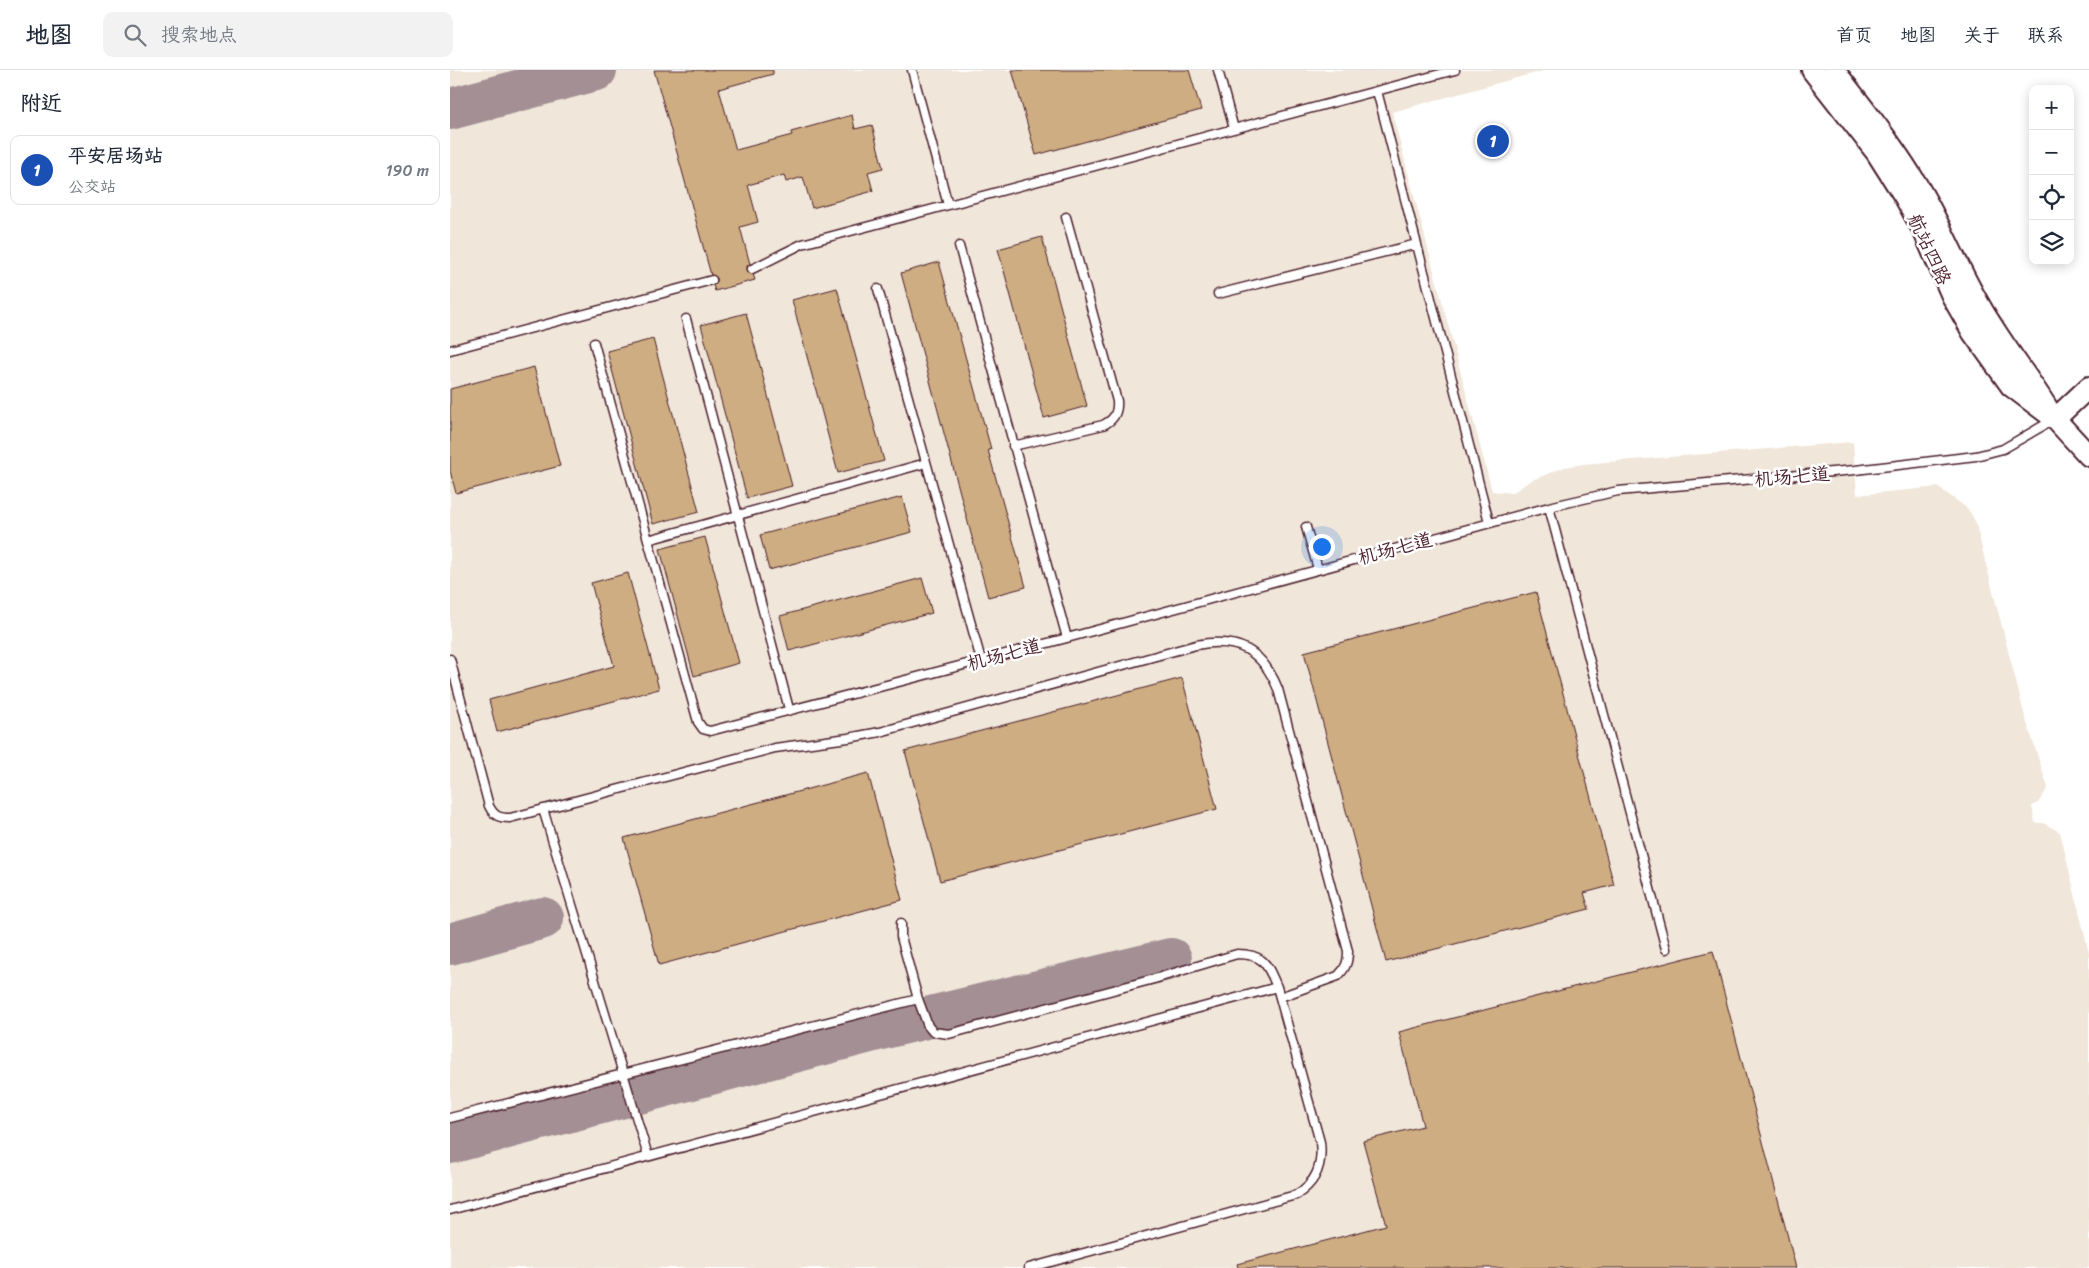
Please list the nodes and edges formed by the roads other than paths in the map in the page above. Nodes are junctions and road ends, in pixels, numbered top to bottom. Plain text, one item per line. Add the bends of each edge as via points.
1 (912, 70) edge
2 (1218, 70) edge
3 (1454, 70) edge
4 (1812, 70) edge
5 (1834, 70) edge
6 (1377, 91) junction
7 (1234, 129) junction
8 (948, 205) junction
9 (1066, 217) dead end
10 (1417, 244) junction
11 (959, 246) dead end
12 (752, 269) dead end
13 (712, 280) dead end
14 (878, 290) dead end
15 (1218, 294) dead end
16 (686, 319) dead end
17 (594, 343) dead end
18 (450, 350) edge
19 (2089, 387) edge
20 (2055, 419) junction
21 (1014, 446) junction
22 (2089, 456) edge
23 (926, 463) junction
24 (1549, 507) junction
25 (738, 514) junction
26 (1489, 522) junction
27 (1306, 527) dead end
28 (648, 540) junction
29 (1318, 569) junction
30 (1067, 638) junction
31 (450, 659) edge
32 (981, 660) junction
33 (790, 709) junction
34 (543, 809) junction
35 (901, 922) dead end
36 (1666, 949) dead end
37 (1277, 987) junction
38 (1280, 997) junction
39 (918, 999) junction
40 (623, 1075) junction
41 (450, 1118) edge
42 (648, 1156) junction
43 (450, 1210) edge
44 (1029, 1268) edge

1 - 8 lane
2 - 7 lane
3 - 6 lane
4 - 20 main road, 航站四路 via 1876,152 1904,196 1973,333 2012,386
5 - 20 main road, 航站四路 via 1892,145 1939,224 1968,286 1991,325
6 - 7 lane
6 - 10 lane
7 - 8 lane
8 - 12 lane via 802,244
9 - 21 lane via 1118,409 1113,420 1103,425
10 - 15 lane
10 - 26 lane
11 - 21 lane
13 - 18 lane
14 - 23 lane
16 - 25 lane
17 - 28 lane
19 - 20 main road, 机场七道
20 - 22 main road, 航站四路
20 - 24 lane, 机场七道 via 2003,449 1962,459 1618,491
21 - 30 lane
23 - 25 lane
23 - 32 lane
24 - 26 lane, 机场七道
24 - 36 lane
25 - 28 lane
25 - 33 lane
26 - 29 lane, 机场七道
27 - 29 lane
28 - 33 lane, 机场七道 via 698,722 703,728 710,731
29 - 30 lane, 机场七道
30 - 32 lane, 机场七道
31 - 34 lane via 492,813 510,818
32 - 33 lane, 机场七道
34 - 38 lane via 775,748 880,732 1196,644 1210,642 1240,646 1264,662 1278,689 1348,951 1348,962 1338,976
34 - 40 lane
35 - 39 lane via 901,937
37 - 38 lane
37 - 39 lane via 1261,958 1237,954 949,1034 933,1032
37 - 42 lane
38 - 44 lane via 1320,1142 1320,1163 1309,1186 1296,1195
39 - 40 lane
40 - 41 lane
40 - 42 lane
42 - 43 lane

